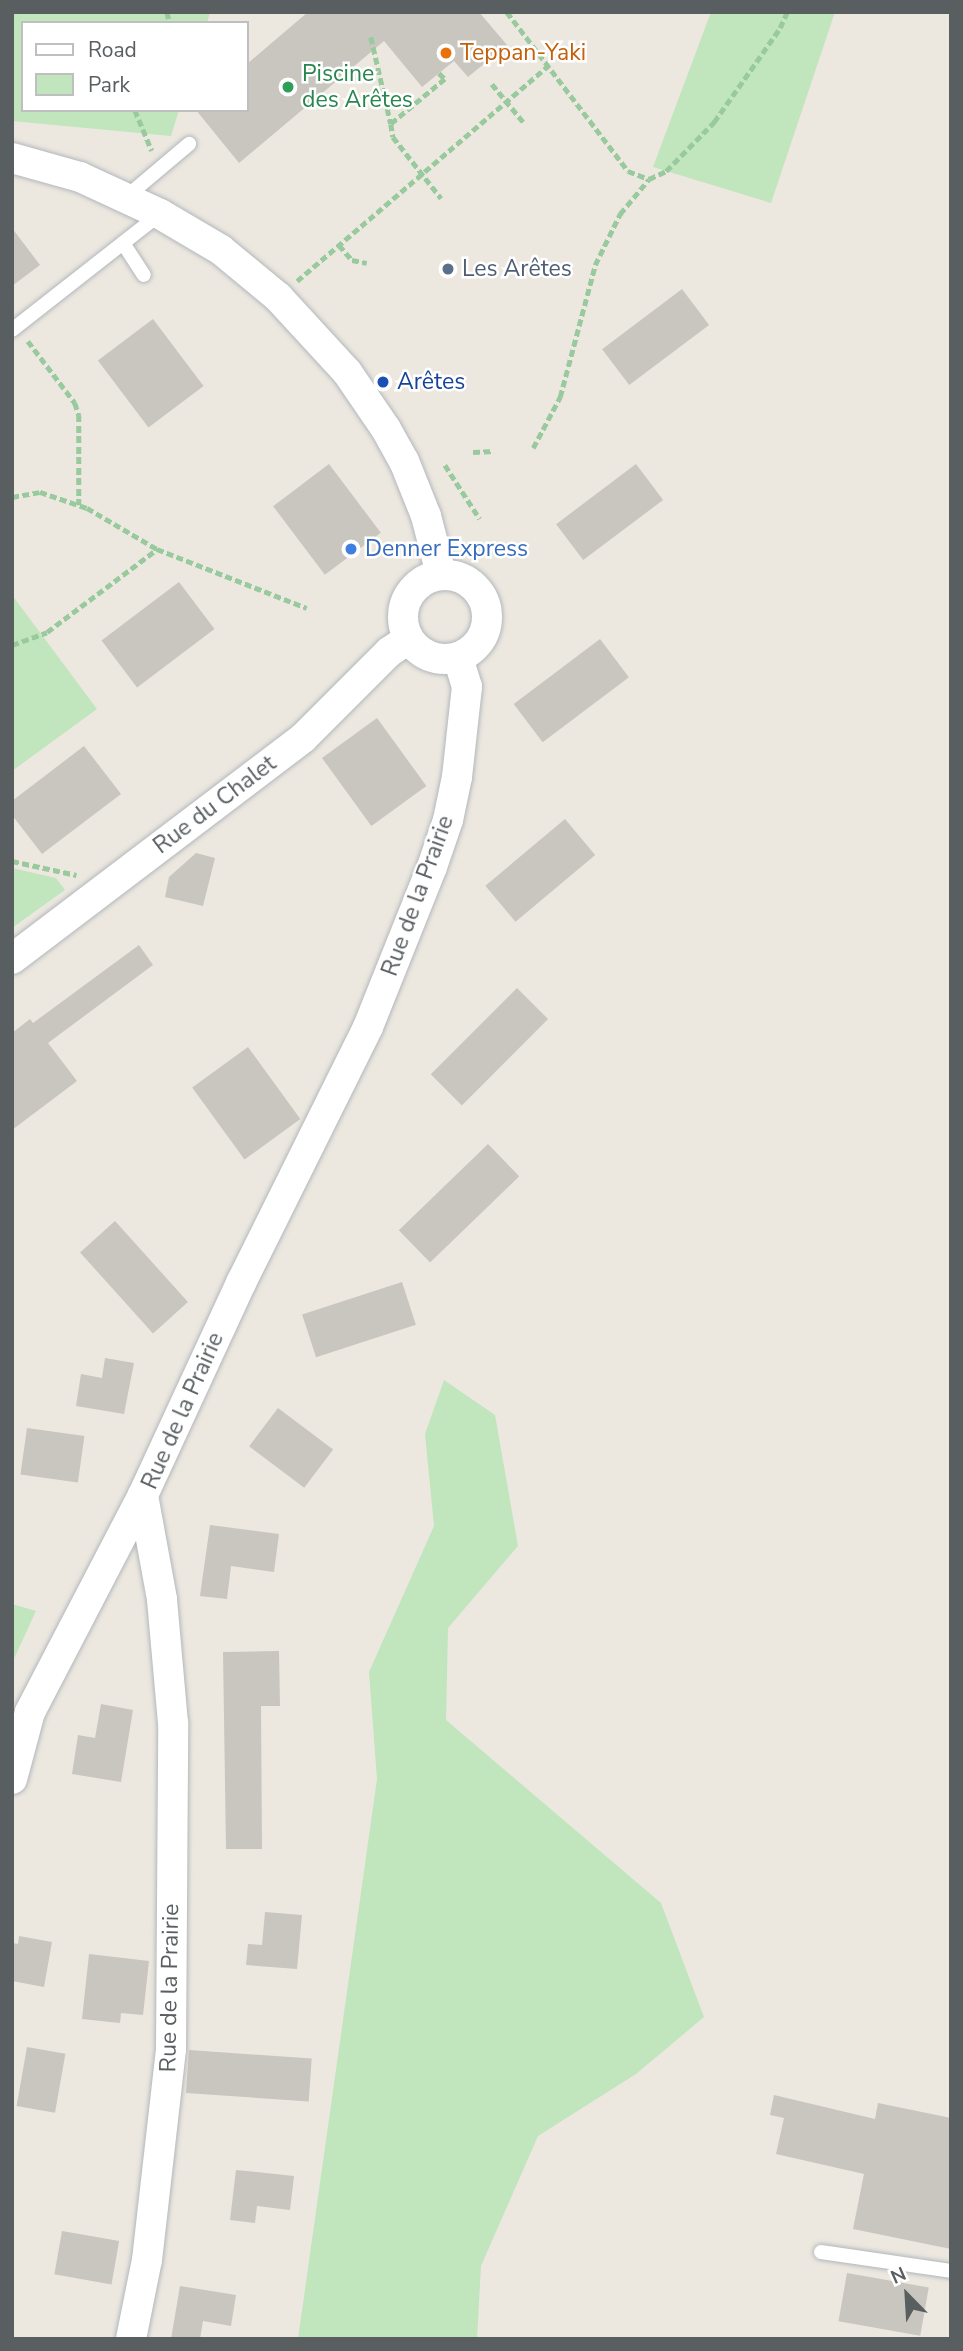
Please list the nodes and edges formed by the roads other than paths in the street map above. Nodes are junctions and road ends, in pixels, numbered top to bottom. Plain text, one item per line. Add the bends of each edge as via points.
1 (189, 144) dead end
2 (12, 158) edge
3 (125, 198) junction
4 (160, 214) junction
5 (123, 243) junction
6 (144, 275) dead end
7 (15, 328) edge
8 (441, 574) junction
9 (408, 639) junction
10 (458, 657) junction
11 (12, 959) edge
12 (143, 1495) junction
13 (12, 1779) edge
14 (821, 2252) dead end
15 (951, 2270) edge
16 (131, 2339) edge

1 - 3 lane
2 - 3 street via 80,177
3 - 4 street
4 - 5 lane
4 - 8 street via 221,250 278,296 347,372 404,461 435,541
5 - 6 lane
5 - 7 lane
8 - 9 street via 428,578 407,596 403,625
8 - 10 street via 454,575 476,588 487,611 483,635
9 - 10 street via 430,657
9 - 11 street, Rue du Chalet via 389,652 303,738
10 - 12 street, Rue de la Prairie via 467,687 457,778 432,867 368,1027 241,1283
12 - 13 street via 30,1712
12 - 16 street, Rue de la Prairie via 162,1599 173,1723 172,2049 147,2260
14 - 15 lane

